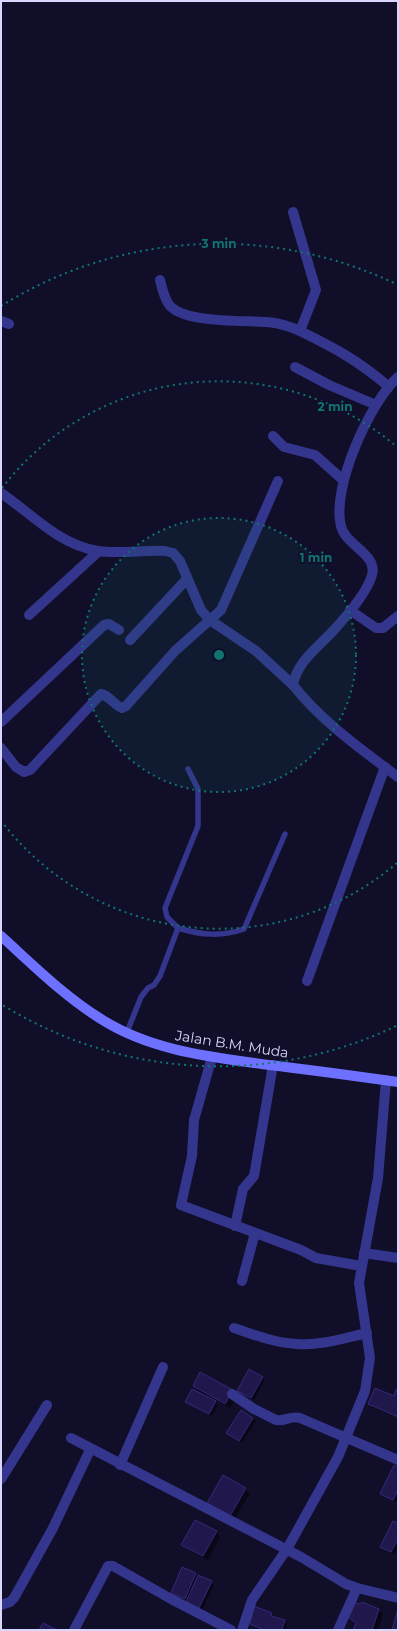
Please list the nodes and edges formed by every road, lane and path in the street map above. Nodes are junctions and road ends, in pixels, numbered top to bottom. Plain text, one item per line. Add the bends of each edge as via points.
1 (293, 212) dead end
2 (160, 280) dead end
3 (300, 331) junction
4 (295, 367) dead end
5 (398, 377) edge
6 (388, 386) junction
7 (376, 405) junction
8 (273, 436) dead end
9 (343, 480) junction
10 (278, 481) dead end
11 (1, 493) edge
12 (99, 551) junction
13 (187, 578) junction
14 (350, 610) junction
15 (29, 616) dead end
16 (398, 616) edge
17 (210, 620) junction
18 (119, 630) dead end
19 (130, 640) dead end
20 (293, 685) junction
21 (1, 722) edge
22 (1, 748) edge
23 (385, 767) junction
24 (188, 769) dead end
25 (398, 777) edge
26 (285, 834) dead end
27 (178, 928) junction
28 (1, 936) edge
29 (307, 981) dead end
30 (127, 1032) junction
31 (212, 1057) junction
32 (273, 1065) junction
33 (386, 1080) junction
34 (398, 1082) edge
35 (234, 1226) junction
36 (255, 1233) junction
37 (364, 1253) junction
38 (398, 1258) edge
39 (361, 1266) junction
40 (242, 1280) dead end
41 (234, 1328) dead end
42 (366, 1334) junction
43 (163, 1367) dead end
44 (232, 1394) dead end
45 (47, 1405) dead end
46 (71, 1438) dead end
47 (346, 1438) junction
48 (90, 1450) junction
49 (398, 1460) edge
50 (120, 1465) junction
51 (1, 1479) edge
52 (287, 1549) junction
53 (357, 1588) junction
54 (398, 1598) edge
55 (1, 1604) edge
56 (74, 1630) edge
57 (231, 1630) edge
58 (242, 1630) edge
59 (338, 1630) edge

1 - 3 street via 316,290
2 - 3 street via 168,304 178,312 191,316 268,322
3 - 6 street via 339,349 364,365
4 - 7 street
5 - 6 street
6 - 7 street
7 - 9 street
8 - 9 street via 284,447 315,455
9 - 14 street via 339,514 341,528 370,560 373,570 365,590
10 - 17 street via 221,610
11 - 12 street via 63,539
12 - 13 street via 173,553 180,560
12 - 15 street
13 - 17 street via 201,610
13 - 19 street
14 - 16 street via 376,628 383,628
14 - 20 street via 303,662 295,674
17 - 20 street via 256,651
17 - 22 street via 175,651 126,706 117,706 101,694 30,770 24,772 16,767
18 - 21 street via 109,624 104,625
20 - 23 street via 303,698 352,743
23 - 25 street
23 - 29 street
24 - 27 lane via 198,789 198,826 165,908 167,917
26 - 27 lane via 244,929 212,936
27 - 30 lane via 160,976 141,997
28 - 30 street, Jalan B.M. Muda via 82,1006 102,1020
30 - 31 street, Jalan B.M. Muda via 170,1049
31 - 32 street, Jalan B.M. Muda
31 - 35 street via 194,1120 192,1156 181,1204 183,1207
32 - 33 street, Jalan B.M. Muda
32 - 35 street via 253,1179 243,1189
33 - 34 street, Jalan B.M. Muda
33 - 37 street via 378,1178
35 - 36 street
36 - 39 street via 302,1250 316,1258
36 - 40 street
37 - 38 street
37 - 39 street
39 - 42 street via 359,1295
41 - 42 street via 267,1339 297,1344 318,1343
42 - 47 street via 370,1358 369,1374 361,1403
43 - 50 street
44 - 47 street via 276,1420 294,1416
45 - 51 street
46 - 48 street
47 - 49 street
47 - 52 street
48 - 50 street
48 - 55 street via 53,1528 14,1598
50 - 52 street
52 - 53 street
52 - 58 street via 252,1600
53 - 54 street
53 - 59 street
56 - 57 street via 108,1566 113,1566

